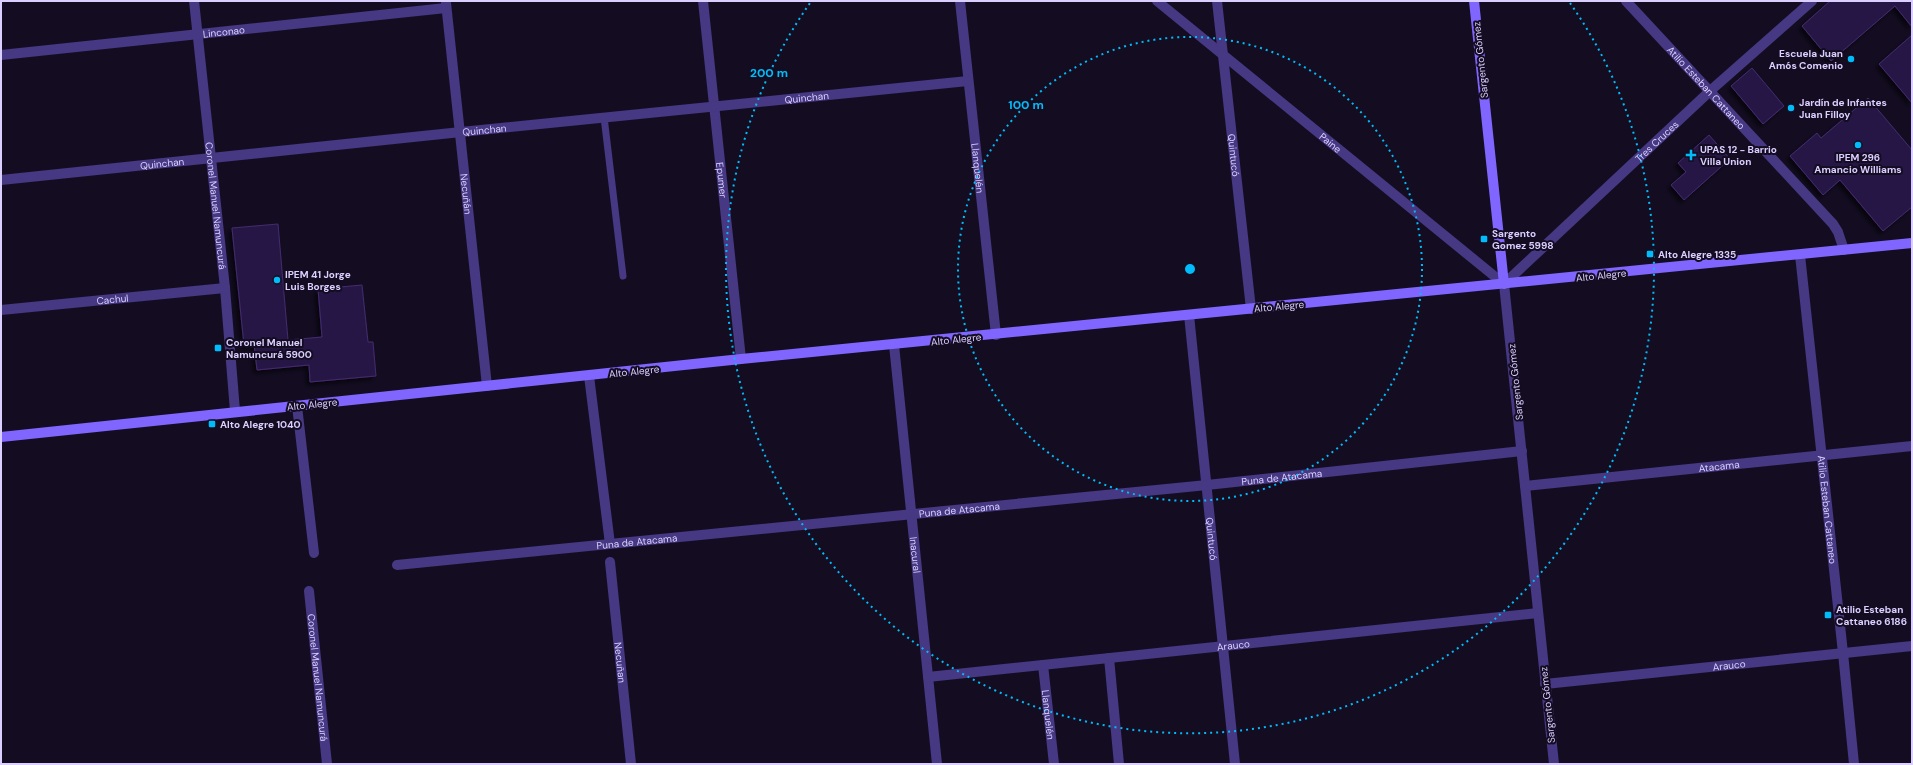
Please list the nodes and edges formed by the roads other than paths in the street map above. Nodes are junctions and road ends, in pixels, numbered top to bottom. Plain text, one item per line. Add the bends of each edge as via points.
1 (194, 1) edge
2 (703, 1) edge
3 (960, 1) edge
4 (1157, 1) edge
5 (1217, 1) edge
6 (1474, 1) edge
7 (1626, 1) edge
8 (1812, 1) edge
9 (446, 4) edge
10 (198, 34) junction
11 (1222, 53) junction
12 (1, 55) edge
13 (968, 81) junction
14 (1710, 91) junction
15 (714, 106) junction
16 (604, 117) junction
17 (461, 132) junction
18 (210, 159) junction
19 (1, 180) edge
20 (1912, 243) edge
21 (1844, 250) junction
22 (1800, 255) junction
23 (623, 276) dead end
24 (1504, 284) junction
25 (225, 288) junction
26 (1251, 309) junction
27 (1, 310) edge
28 (1189, 314) junction
29 (996, 335) junction
30 (894, 345) junction
31 (741, 359) junction
32 (589, 376) junction
33 (487, 386) junction
34 (297, 406) junction
35 (235, 412) junction
36 (1, 437) edge
37 (1912, 446) edge
38 (1522, 451) junction
39 (1822, 455) junction
40 (1207, 485) junction
41 (1525, 486) junction
42 (911, 514) junction
43 (610, 544) junction
44 (314, 553) dead end
45 (610, 562) dead end
46 (397, 565) dead end
47 (309, 591) dead end
48 (1538, 612) junction
49 (1222, 646) junction
50 (1912, 646) edge
51 (1843, 653) junction
52 (1109, 658) junction
53 (1043, 665) junction
54 (928, 677) junction
55 (1545, 684) junction
56 (327, 764) edge
57 (631, 764) edge
58 (937, 764) edge
59 (1054, 764) edge
60 (1119, 764) edge
61 (1235, 764) edge
62 (1554, 764) edge
63 (1854, 764) edge

1 - 10 street, Coronel Manuel Namuncurá
2 - 15 street, Epumer
3 - 13 street, Llanquelén
4 - 11 street, Paine
5 - 11 street, Quintucó
6 - 24 main road, Sargento Gómez
7 - 14 street, Atilio Esteban Cattaneo
8 - 14 street, Tres Cruces
9 - 10 street, Linconao
9 - 17 street, Necuñán
10 - 12 street, Linconao
10 - 18 street, Coronel Manuel Namuncurá
11 - 24 street, Paine
11 - 26 street, Quintucó
13 - 15 street, Quinchan
13 - 29 street, Llanquelén
14 - 21 street, Atilio Esteban Cattaneo via 1833,224
14 - 24 street, Tres Cruces
15 - 16 street, Quinchan
15 - 31 street, Epumer
16 - 17 street, Quinchan
16 - 23 lane
17 - 18 street, Quinchan
17 - 33 street, Necuñán
18 - 19 street, Quinchan
18 - 25 street, Coronel Manuel Namuncurá
20 - 21 main road, Alto Alegre
21 - 22 main road, Alto Alegre
22 - 24 main road, Alto Alegre
22 - 39 street, Atilio Esteban Cattaneo
24 - 26 main road, Alto Alegre
24 - 38 street, Sargento Gómez
25 - 27 street, Cachul
25 - 35 street, Coronel Manuel Namuncurá
26 - 28 main road, Alto Alegre
28 - 29 main road, Alto Alegre
28 - 40 street, Quintucó
29 - 30 main road, Alto Alegre
30 - 31 main road, Alto Alegre
30 - 42 street, Inacural
31 - 32 main road, Alto Alegre
32 - 33 main road, Alto Alegre
32 - 43 street
33 - 34 main road, Alto Alegre
34 - 35 main road, Alto Alegre
34 - 44 street
35 - 36 main road, Alto Alegre
37 - 39 street, Atacama
38 - 40 street, Puna de Atacama
38 - 41 street, Sargento Gómez
39 - 41 street, Atacama
39 - 51 street, Atilio Esteban Cattaneo
40 - 42 street, Puna de Atacama
40 - 49 street, Quintucó
41 - 48 street, Sargento Gómez
42 - 43 street, Puna de Atacama
42 - 54 street, Inacural
43 - 46 street, Puna de Atacama
45 - 57 street, Necuñan
47 - 56 street, Coronel Manuel Namuncurá
48 - 49 street, Arauco
48 - 55 street, Sargento Gómez
49 - 52 street, Arauco
49 - 61 street, Quintucó
50 - 51 street, Arauco
51 - 55 street, Arauco
51 - 63 street, Atilio Esteban Cattaneo
52 - 53 street, Arauco
52 - 60 street
53 - 54 street, Arauco
53 - 59 street, Llanquelén
54 - 58 street, Inacural
55 - 62 street, Sargento Gómez

